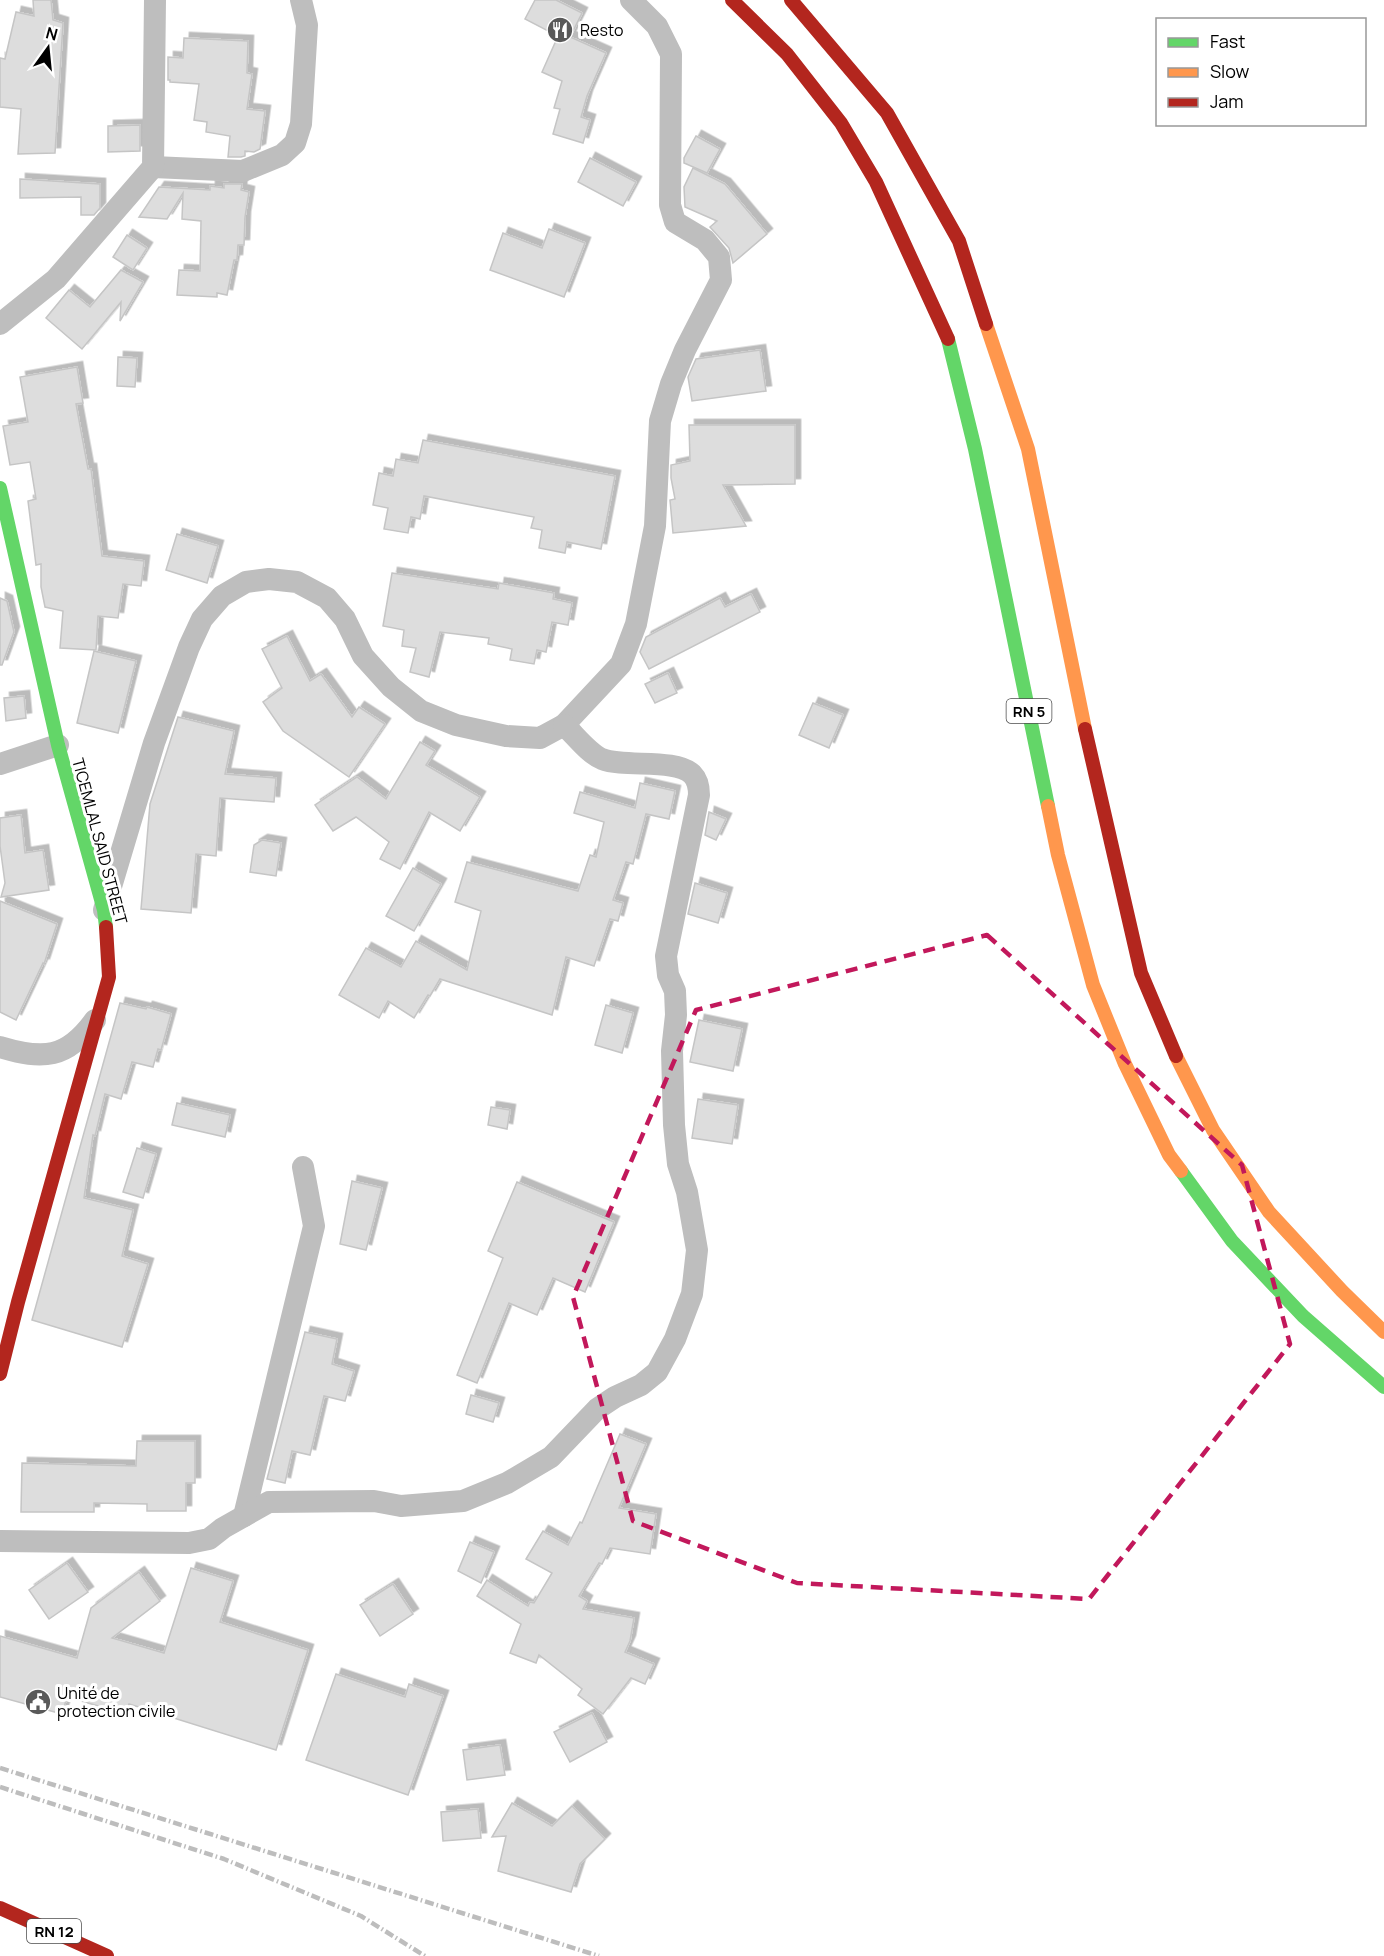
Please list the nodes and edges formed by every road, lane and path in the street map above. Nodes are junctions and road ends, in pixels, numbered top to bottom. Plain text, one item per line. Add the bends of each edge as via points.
1 (155, 0) edge
2 (301, 0) edge
3 (632, 0) edge
4 (732, 0) edge
5 (791, 0) edge
6 (153, 167) junction
7 (0, 324) edge
8 (0, 488) edge
9 (564, 725) junction
10 (58, 745) junction
11 (0, 764) edge
12 (104, 910) junction
13 (100, 1013) junction
14 (0, 1047) edge
15 (303, 1167) dead end
16 (9, 1299) edge
17 (1384, 1332) edge
18 (0, 1374) edge
19 (1384, 1387) edge
20 (244, 1516) junction
21 (0, 1541) edge
22 (0, 1908) edge
23 (106, 1956) edge

1 - 6 street
2 - 6 street via 307,26 301,124 296,143 282,155 243,171
3 - 9 street via 657,26 671,54 670,205 675,222 705,240 719,257 721,280 685,350 660,421 655,526 636,624 621,664
4 - 19 main road, RN 5 via 787,54 841,123 876,182 946,333 975,449 1059,855 1093,985 1125,1064 1168,1155 1232,1240 1302,1316
5 - 17 main road via 887,113 959,241 1028,449 1090,759 1142,973 1173,1050 1213,1130 1269,1212
6 - 7 street via 56,279
8 - 10 main road, TICEMLAL SAID STREET
9 - 12 street via 540,738 506,736 456,725 420,711 363,656 345,619 327,598 297,582 246,582 222,596 208,611 189,647 154,743
9 - 20 street via 599,758 682,768 693,774 698,783 699,795 666,956 675,991 672,1051 678,1164 694,1222 697,1250 692,1294 675,1339 657,1372 597,1409 552,1457 474,1497 400,1506 374,1501 269,1502
10 - 11 street
10 - 12 main road, TICEMLAL SAID STREET
12 - 13 main road, TICEMLAL SAID STREET via 109,977
13 - 14 street via 83,1036 50,1055
13 - 16 main road, TICEMLAL SAID STREET
15 - 20 street via 314,1226
16 - 18 main road, TICEMLAL SAID STREET
20 - 21 street via 209,1539 189,1543
22 - 23 main road, RN 12

